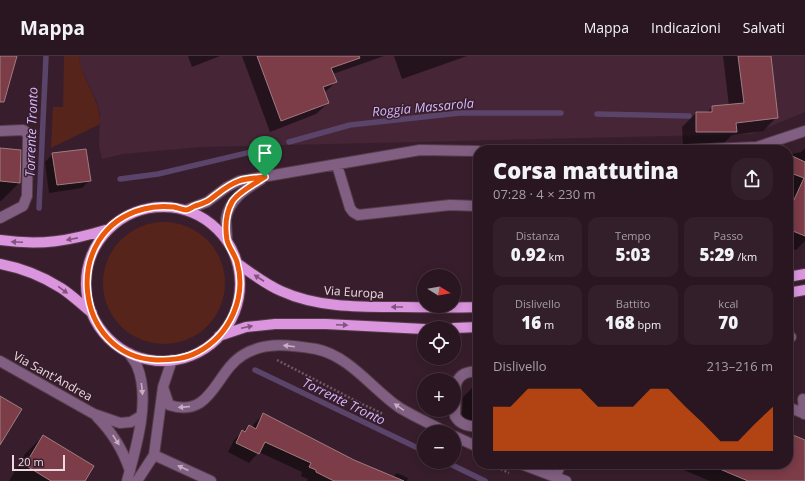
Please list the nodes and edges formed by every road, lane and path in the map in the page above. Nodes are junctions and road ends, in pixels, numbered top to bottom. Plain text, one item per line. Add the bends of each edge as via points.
1 (0, 131) edge
2 (805, 131) edge
3 (763, 145) edge
4 (473, 150) edge
5 (337, 165) junction
6 (265, 177) junction
7 (473, 206) edge
8 (186, 210) junction
9 (0, 218) edge
10 (109, 229) junction
11 (0, 240) edge
12 (228, 241) junction
13 (237, 263) junction
14 (0, 264) edge
15 (805, 274) edge
16 (793, 275) edge
17 (805, 290) edge
18 (793, 292) edge
19 (473, 308) edge
20 (92, 313) junction
21 (461, 328) edge
22 (473, 328) edge
23 (417, 329) edge
24 (219, 336) junction
25 (129, 353) junction
26 (271, 356) dead end
27 (172, 360) junction
28 (0, 362) edge
29 (473, 371) edge
30 (163, 387) junction
31 (803, 398) dead end
32 (793, 409) edge
33 (94, 414) junction
34 (804, 414) edge
35 (141, 416) junction
36 (389, 417) dead end
37 (433, 425) edge
38 (473, 426) edge
39 (461, 439) edge
40 (473, 445) edge
41 (154, 455) junction
42 (535, 469) edge
43 (559, 469) edge
44 (129, 476) edge
45 (555, 477) junction
46 (137, 481) edge
47 (211, 481) edge
48 (566, 481) edge

1 - 9 street via 22,130 28,136 27,196 23,206
2 - 3 street
4 - 5 street via 420,150
5 - 6 street
5 - 7 street via 350,208 358,216 450,205
6 - 8 street via 239,180 207,202
6 - 12 street via 233,201 226,220
8 - 10 main road via 158,206 145,209 119,220
8 - 12 main road via 202,217
10 -> 11 main road via 78,238 46,243
10 - 20 main road via 96,247 88,268 86,283
12 - 13 main road
19 -> 13 main road, Via Europa via 365,307 305,300 281,291
13 - 24 main road via 240,282 238,302 234,314
14 -> 20 main road via 43,278 61,288
15 - 16 main road
17 - 18 main road
20 - 25 main road via 107,336
21 - 22 main road
24 -> 23 main road via 246,327 275,324
24 - 27 main road via 198,352
25 - 27 main road via 150,360
25 -> 35 street via 137,366 141,383
26 - 36 path
27 - 30 street
28 - 33 street, Via Sant'Andrea
29 - 38 street via 466,372 458,379 455,416 464,425
37 -> 30 street via 400,408 352,367 335,356 318,350 274,344 256,348 242,355 208,396 201,403 192,406 178,408 169,405
30 - 41 street
31 - 34 street
32 - 34 street
33 - 35 street, Via Sant'Andrea via 120,422 131,422
33 -> 44 street, Via Sant'Andrea via 116,440 124,455
35 - 44 street
39 - 40 street
41 - 46 street
47 -> 41 street
42 - 45 street
43 - 45 street
45 - 48 street

